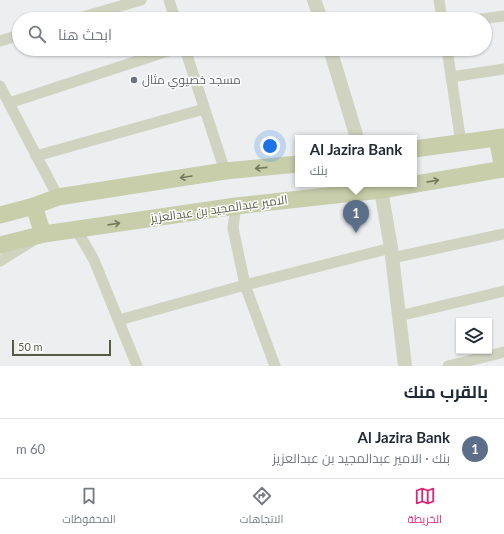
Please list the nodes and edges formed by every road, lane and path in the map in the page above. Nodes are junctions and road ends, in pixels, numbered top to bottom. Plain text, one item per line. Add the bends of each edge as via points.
1 (141, 0) edge
2 (169, 0) edge
3 (314, 0) edge
4 (439, 0) edge
5 (100, 12) edge
6 (173, 12) edge
7 (318, 12) edge
8 (441, 12) edge
9 (504, 16) edge
10 (492, 18) edge
11 (12, 38) edge
12 (0, 41) edge
13 (152, 56) edge
14 (187, 56) edge
15 (332, 56) edge
16 (448, 56) edge
17 (504, 69) edge
18 (451, 77) junction
19 (0, 86) edge
20 (8, 103) junction
21 (204, 109) junction
22 (356, 135) edge
23 (501, 138) edge
24 (461, 143) junction
25 (417, 149) edge
26 (36, 156) junction
27 (295, 164) edge
28 (503, 169) edge
29 (225, 172) junction
30 (417, 184) edge
31 (398, 187) edge
32 (381, 190) junction
33 (58, 197) junction
34 (34, 206) junction
35 (236, 206) junction
36 (0, 215) edge
37 (76, 229) junction
38 (44, 234) junction
39 (504, 234) edge
40 (0, 246) edge
41 (391, 252) junction
42 (0, 261) edge
43 (245, 285) junction
44 (504, 291) edge
45 (399, 316) junction
46 (119, 320) junction
47 (504, 352) edge
48 (137, 366) edge
49 (275, 366) edge
50 (405, 366) edge
51 (448, 366) edge

1 - 5 street
2 - 6 street
3 - 7 street
4 - 8 street
9 - 10 street
11 - 12 street
13 - 20 street
14 - 21 street
15 - 22 street
16 - 18 street
17 - 18 street
18 - 24 street
19 - 20 street
20 - 26 street
21 - 26 street
21 - 29 street
23 - 24 main road
23 - 28 main road
24 - 25 main road
26 - 33 street
27 -> 29 main road
30 -> 28 main road, الامير عبدالمجيد بن عبدالعزيز
29 -> 33 main road
32 -> 31 main road, الامير عبدالمجيد بن عبدالعزيز
32 - 35 main road, الامير عبدالمجيد بن عبدالعزيز
32 - 41 street
33 - 34 main road
34 - 36 main road
34 - 38 main road
37 -> 35 main road, الامير عبدالمجيد بن عبدالعزيز
35 - 43 street via 233,228
37 - 38 main road, الامير عبدالمجيد بن عبدالعزيز
37 - 46 street via 94,260
38 - 40 main road, الامير عبدالمجيد بن عبدالعزيز
38 - 42 street
39 - 41 street
41 - 43 street
41 - 45 street
43 - 46 street
43 - 49 street
44 - 45 street
45 - 50 street
46 - 48 street
47 - 51 street

